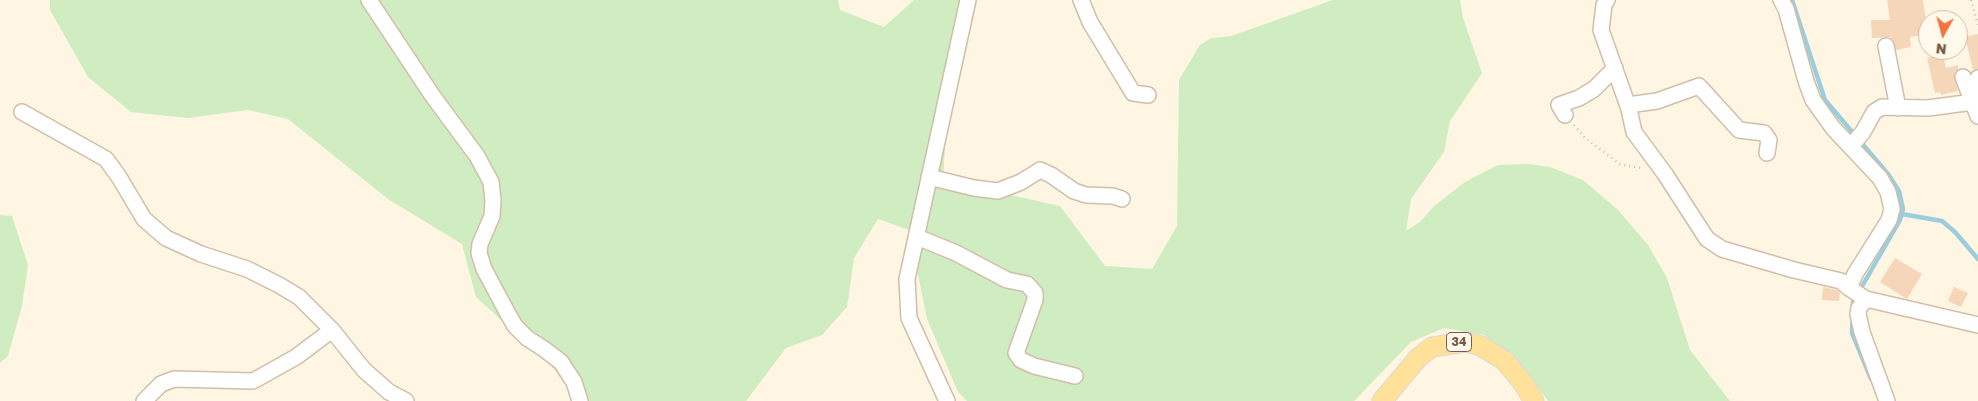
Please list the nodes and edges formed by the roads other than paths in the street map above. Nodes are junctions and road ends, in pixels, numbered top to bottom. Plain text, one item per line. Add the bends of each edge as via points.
1 (369, 0) edge
2 (968, 0) edge
3 (1081, 0) edge
4 (1607, 0) edge
5 (1782, 0) edge
6 (1886, 46) dead end
7 (1614, 68) junction
8 (1971, 77) edge
9 (1148, 95) dead end
10 (1974, 104) edge
11 (1628, 105) junction
12 (1898, 108) junction
13 (22, 112) dead end
14 (1565, 115) road end
15 (1856, 140) junction
16 (1767, 153) dead end
17 (929, 177) junction
18 (1122, 199) dead end
19 (917, 237) junction
20 (1858, 294) junction
21 (1978, 325) edge
22 (332, 330) junction
23 (1075, 376) dead end
24 (144, 401) edge
25 (406, 401) edge
26 (580, 401) edge
27 (947, 401) edge
28 (1382, 401) edge
29 (1534, 401) edge
30 (1887, 401) edge

1 - 26 street via 477,156 491,182 492,216 479,253 484,269 516,326 561,362 574,382
2 - 17 street
3 - 9 street via 1090,22 1133,92
4 - 7 street via 1601,30
5 - 15 street via 1813,100 1833,128
6 - 12 street
7 - 11 street
7 - 14 street via 1594,89 1559,105
8 - 10 street
10 - 12 street
11 - 16 street via 1657,101 1699,86 1739,130 1764,133 1770,140
11 - 20 street via 1634,132 1707,239 1722,249 1841,281
12 - 15 street via 1882,107 1874,112
13 - 22 street via 106,159 144,219 166,238 279,285 299,297
15 - 20 street via 1888,192 1892,209 1889,220 1855,274
17 - 18 street via 998,191 1040,170 1086,195
17 - 19 street
19 - 23 street via 1007,280 1027,284 1035,300 1016,354 1034,366
19 - 27 street via 907,279 909,318
20 - 21 street
20 - 30 street via 1862,332
22 - 24 street via 253,381 174,378 161,384
22 - 25 street via 364,370 389,392
28 - 29 main road, 34 via 1418,358 1432,347 1466,342 1480,346 1505,361

